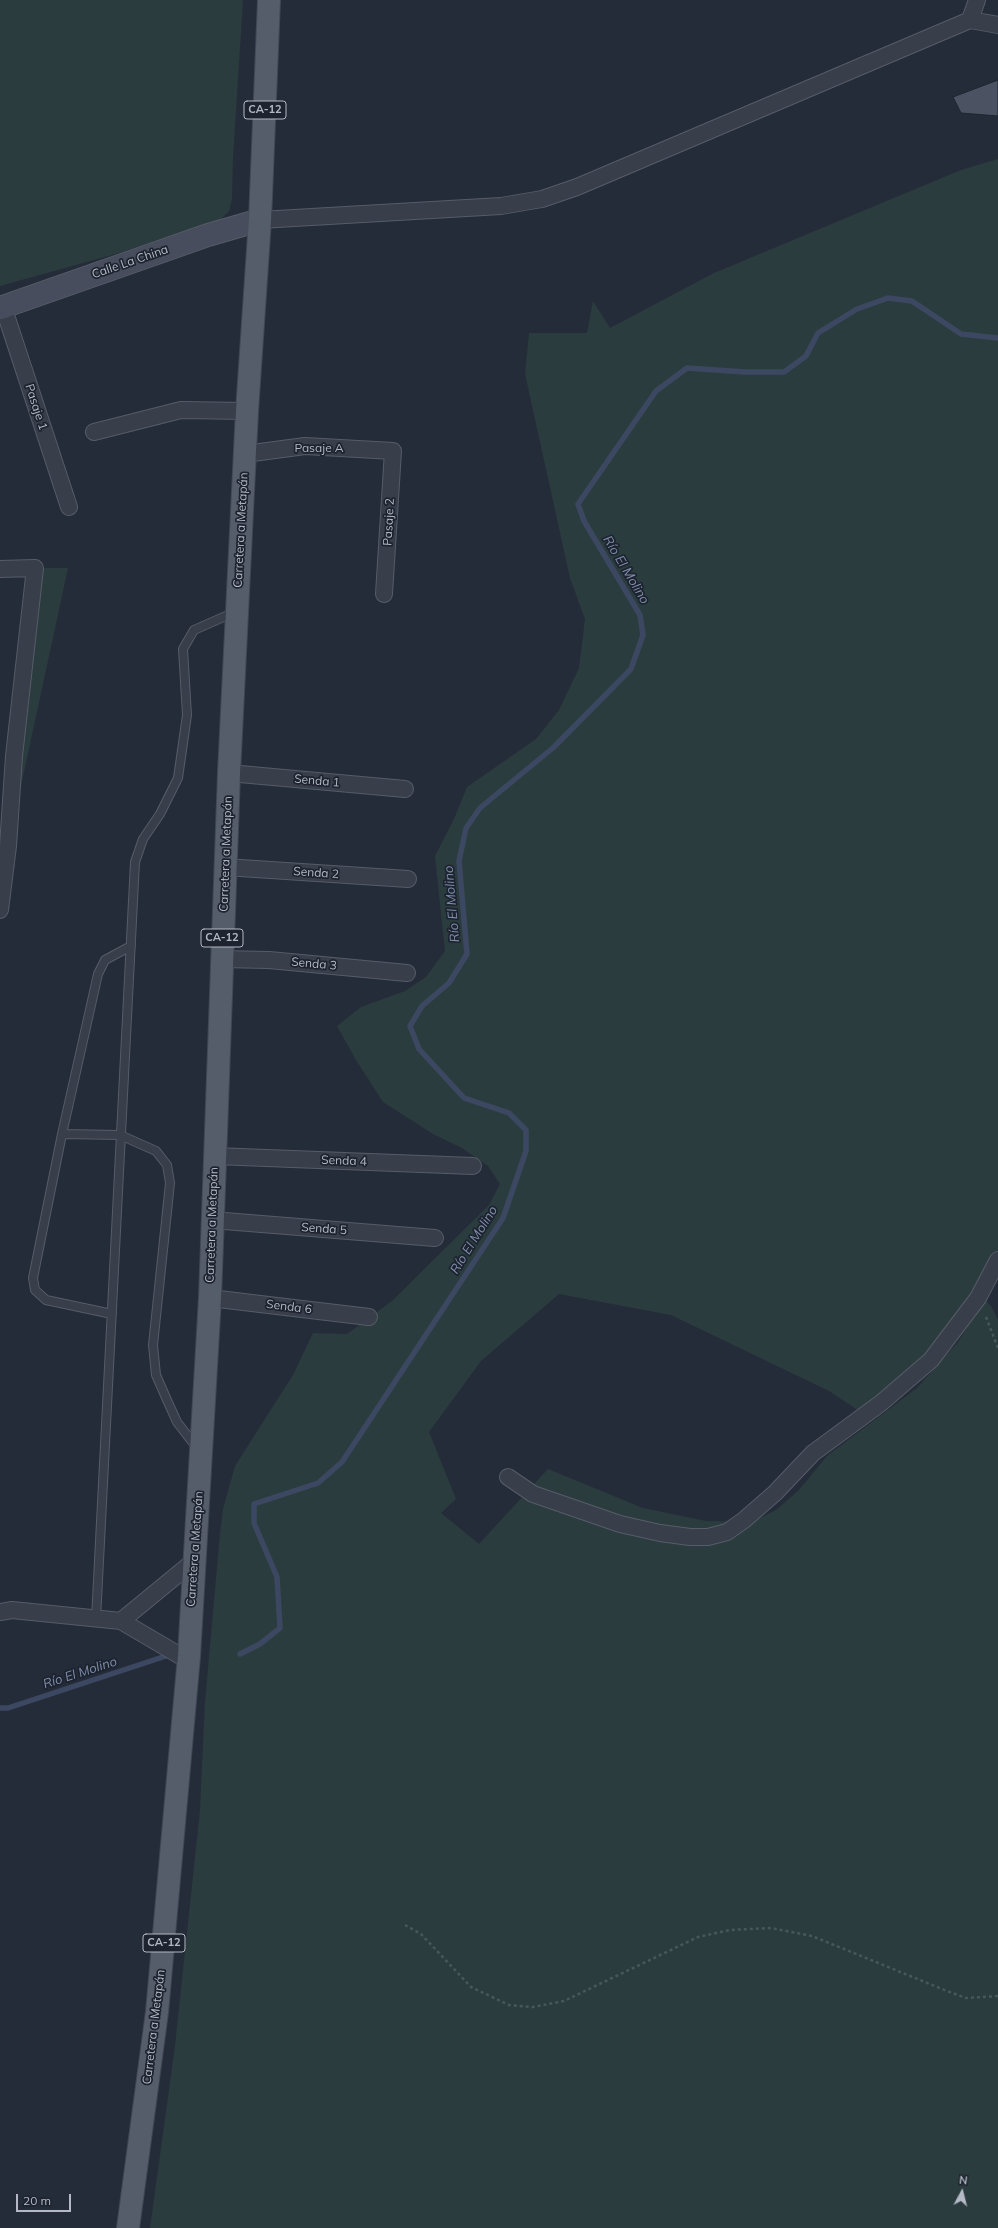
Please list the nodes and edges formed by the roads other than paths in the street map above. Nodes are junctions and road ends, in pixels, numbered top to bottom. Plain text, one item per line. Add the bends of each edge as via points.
1 (269, 0) edge
2 (977, 0) edge
3 (970, 20) junction
4 (998, 25) edge
5 (260, 220) junction
6 (2, 307) edge
7 (247, 411) junction
8 (94, 432) dead end
9 (393, 451) joint
10 (245, 454) junction
11 (69, 507) dead end
12 (0, 569) edge
13 (384, 594) dead end
14 (237, 611) junction
15 (7, 755) edge
16 (229, 773) junction
17 (405, 789) dead end
18 (4, 846) edge
19 (225, 867) junction
20 (408, 879) dead end
21 (1, 904) edge
22 (131, 946) junction
23 (221, 958) junction
24 (407, 973) dead end
25 (62, 1134) junction
26 (120, 1135) junction
27 (215, 1156) junction
28 (473, 1166) dead end
29 (212, 1220) junction
30 (435, 1238) dead end
31 (998, 1260) edge
32 (210, 1298) junction
33 (112, 1314) junction
34 (369, 1317) dead end
35 (202, 1454) junction
36 (508, 1477) dead end
37 (194, 1561) junction
38 (0, 1612) edge
39 (96, 1619) junction
40 (121, 1621) junction
41 (189, 1661) junction
42 (128, 2228) edge

1 - 5 main road, CA-12
2 - 3 street
3 - 4 street
3 - 5 street via 577,187 542,199 501,206
5 - 6 main road, Calle La China via 208,235
5 - 7 main road, Carretera a Metapán / CA-12
6 - 11 street, Pasaje 1
7 - 8 street via 181,410
7 - 10 main road, Carretera a Metapán / CA-12
9 - 10 street, Pasaje A via 305,446
9 - 13 street, Pasaje 2
10 - 14 main road, Carretera a Metapán / CA-12
12 - 15 street via 35,568
14 - 16 main road, Carretera a Metapán / CA-12
14 - 22 lane via 194,630 183,649 187,715 178,778 160,814 143,839 135,862
15 - 18 street
16 - 17 street, Senda 1
16 - 19 main road, Carretera a Metapán / CA-12
18 - 21 street
19 - 20 street, Senda 2
19 - 23 main road, Carretera a Metapán / CA-12
22 - 25 lane via 105,960 98,974
22 - 26 lane
23 - 24 street, Senda 3
23 - 27 main road, Carretera a Metapán / CA-12
25 - 26 lane
25 - 33 lane via 33,1278 35,1290 46,1300
26 - 33 lane
26 - 35 lane via 156,1151 167,1165 170,1183 153,1345 156,1375 177,1422
27 - 28 street, Senda 4
27 - 29 main road, Carretera a Metapán / CA-12
29 - 30 street, Senda 5
29 - 32 main road, Carretera a Metapán / CA-12
31 - 36 street via 978,1298 931,1360 881,1403 812,1453 775,1493 727,1532 708,1537 690,1537 620,1524 533,1494
32 - 34 street, Senda 6
32 - 35 main road, Carretera a Metapán / CA-12
33 - 39 lane
35 - 37 main road, Carretera a Metapán / CA-12
37 - 40 street
37 - 41 main road, Carretera a Metapán / CA-12
38 - 39 street via 12,1610
39 - 40 street
40 - 41 street
41 - 42 main road, Carretera a Metapán / CA-12 via 157,2012

